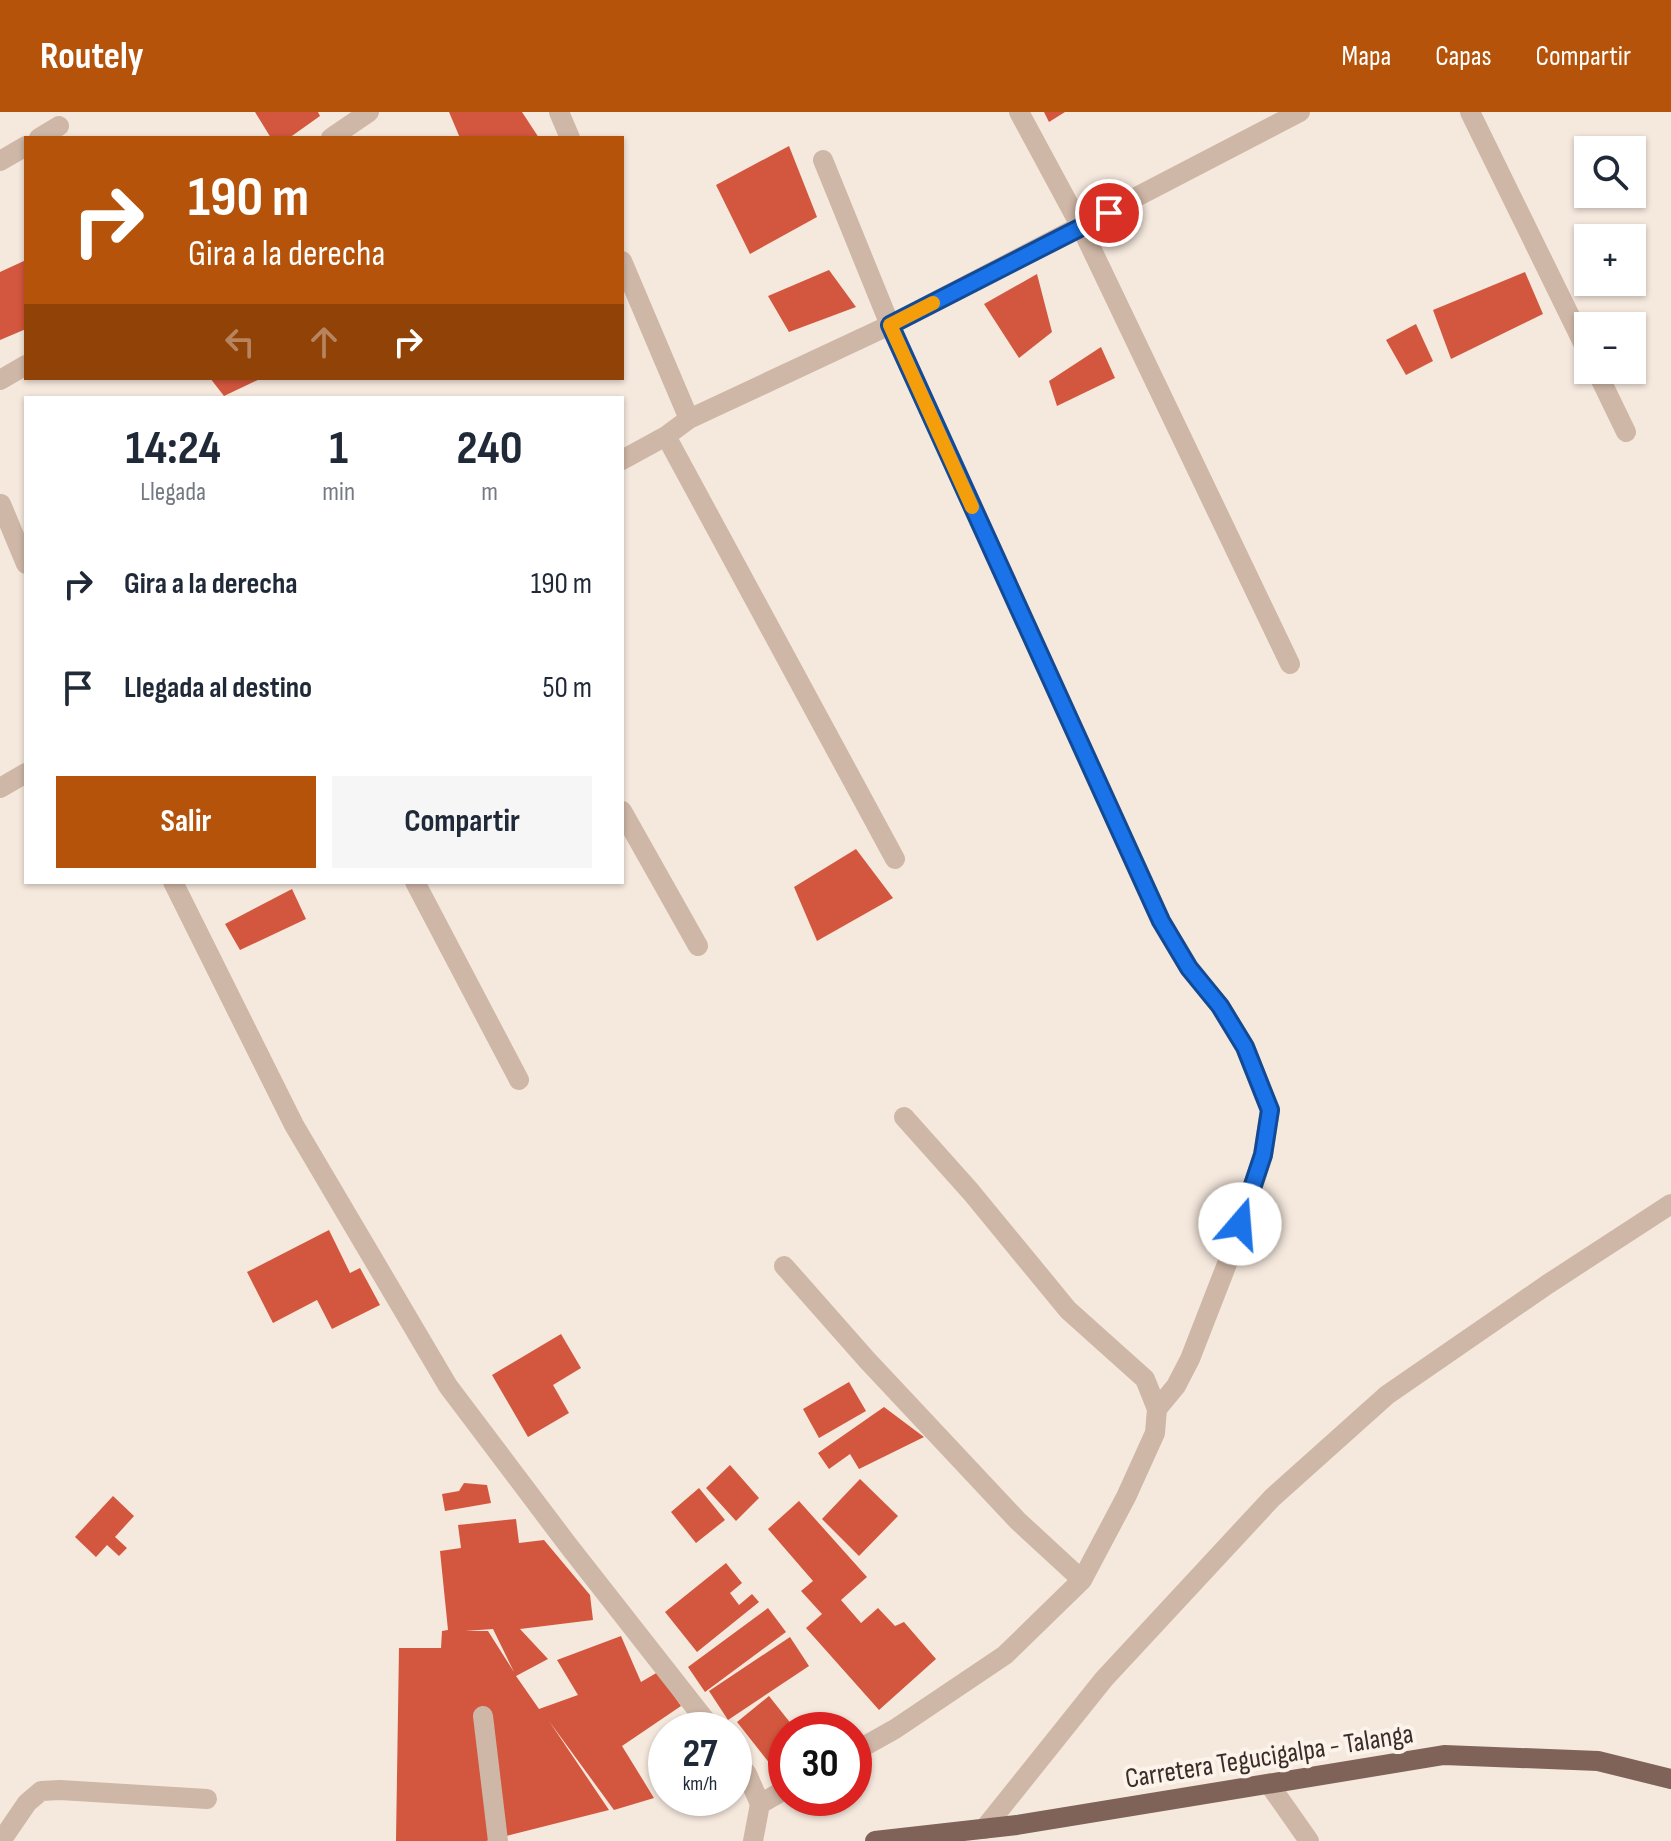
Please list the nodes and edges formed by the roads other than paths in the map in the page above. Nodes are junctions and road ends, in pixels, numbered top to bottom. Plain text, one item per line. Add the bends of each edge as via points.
1 (369, 112) edge
2 (559, 112) edge
3 (1019, 112) edge
4 (1300, 112) edge
5 (1470, 112) edge
6 (59, 126) dead end
7 (42, 136) edge
8 (335, 136) edge
9 (569, 136) edge
10 (24, 147) edge
11 (823, 160) dead end
12 (0, 161) edge
13 (1081, 227) junction
14 (624, 266) edge
15 (1574, 324) edge
16 (890, 325) junction
17 (24, 366) edge
18 (0, 380) edge
19 (1603, 384) edge
20 (689, 419) junction
21 (1626, 432) dead end
22 (666, 436) junction
23 (624, 459) edge
24 (1, 504) edge
25 (24, 559) edge
26 (1290, 664) dead end
27 (24, 774) edge
28 (0, 788) edge
29 (624, 815) edge
30 (895, 859) dead end
31 (174, 884) edge
32 (416, 884) edge
33 (698, 946) dead end
34 (519, 1080) dead end
35 (904, 1117) dead end
36 (1671, 1204) edge
37 (784, 1266) dead end
38 (1157, 1409) junction
39 (1082, 1580) junction
40 (699, 1712) edge
41 (483, 1716) dead end
42 (872, 1742) edge
43 (1671, 1779) edge
44 (1269, 1784) junction
45 (752, 1786) edge
46 (207, 1799) dead end
47 (768, 1799) edge
48 (760, 1804) junction
49 (993, 1835) edge
50 (1, 1841) edge
51 (498, 1841) edge
52 (753, 1841) edge
53 (875, 1841) edge
54 (1309, 1841) edge

1 - 8 street
2 - 9 street
3 - 13 street
4 - 13 street
5 - 15 street
6 - 7 street
10 - 12 street
11 - 16 street
13 - 16 street
13 - 26 street
14 - 20 street
16 - 20 street
16 - 38 street via 1161,921 1245,1047 1270,1110 1263,1155 1232,1251 1190,1359
17 - 18 street
19 - 21 street
20 - 22 street
22 - 23 street
22 - 30 street
24 - 25 street
27 - 28 street
29 - 33 street
31 - 40 street via 294,1125 448,1386
32 - 34 street
35 - 38 street via 1068,1310 1145,1379
36 - 49 street via 1387,1395 1272,1498 1104,1679
37 - 39 street via 1018,1521
38 - 39 street via 1155,1433
39 - 42 street via 1005,1655
41 - 51 street
43 - 44 main road, Carretera Tegucigalpa - Talanga via 1598,1761 1444,1755
44 - 49 main road, Carretera Tegucigalpa - Talanga via 1017,1825
44 - 54 street
45 - 48 street
46 - 50 street via 41,1791
47 - 48 street
48 - 52 street
49 - 53 main road, Carretera Tegucigalpa - Talanga

